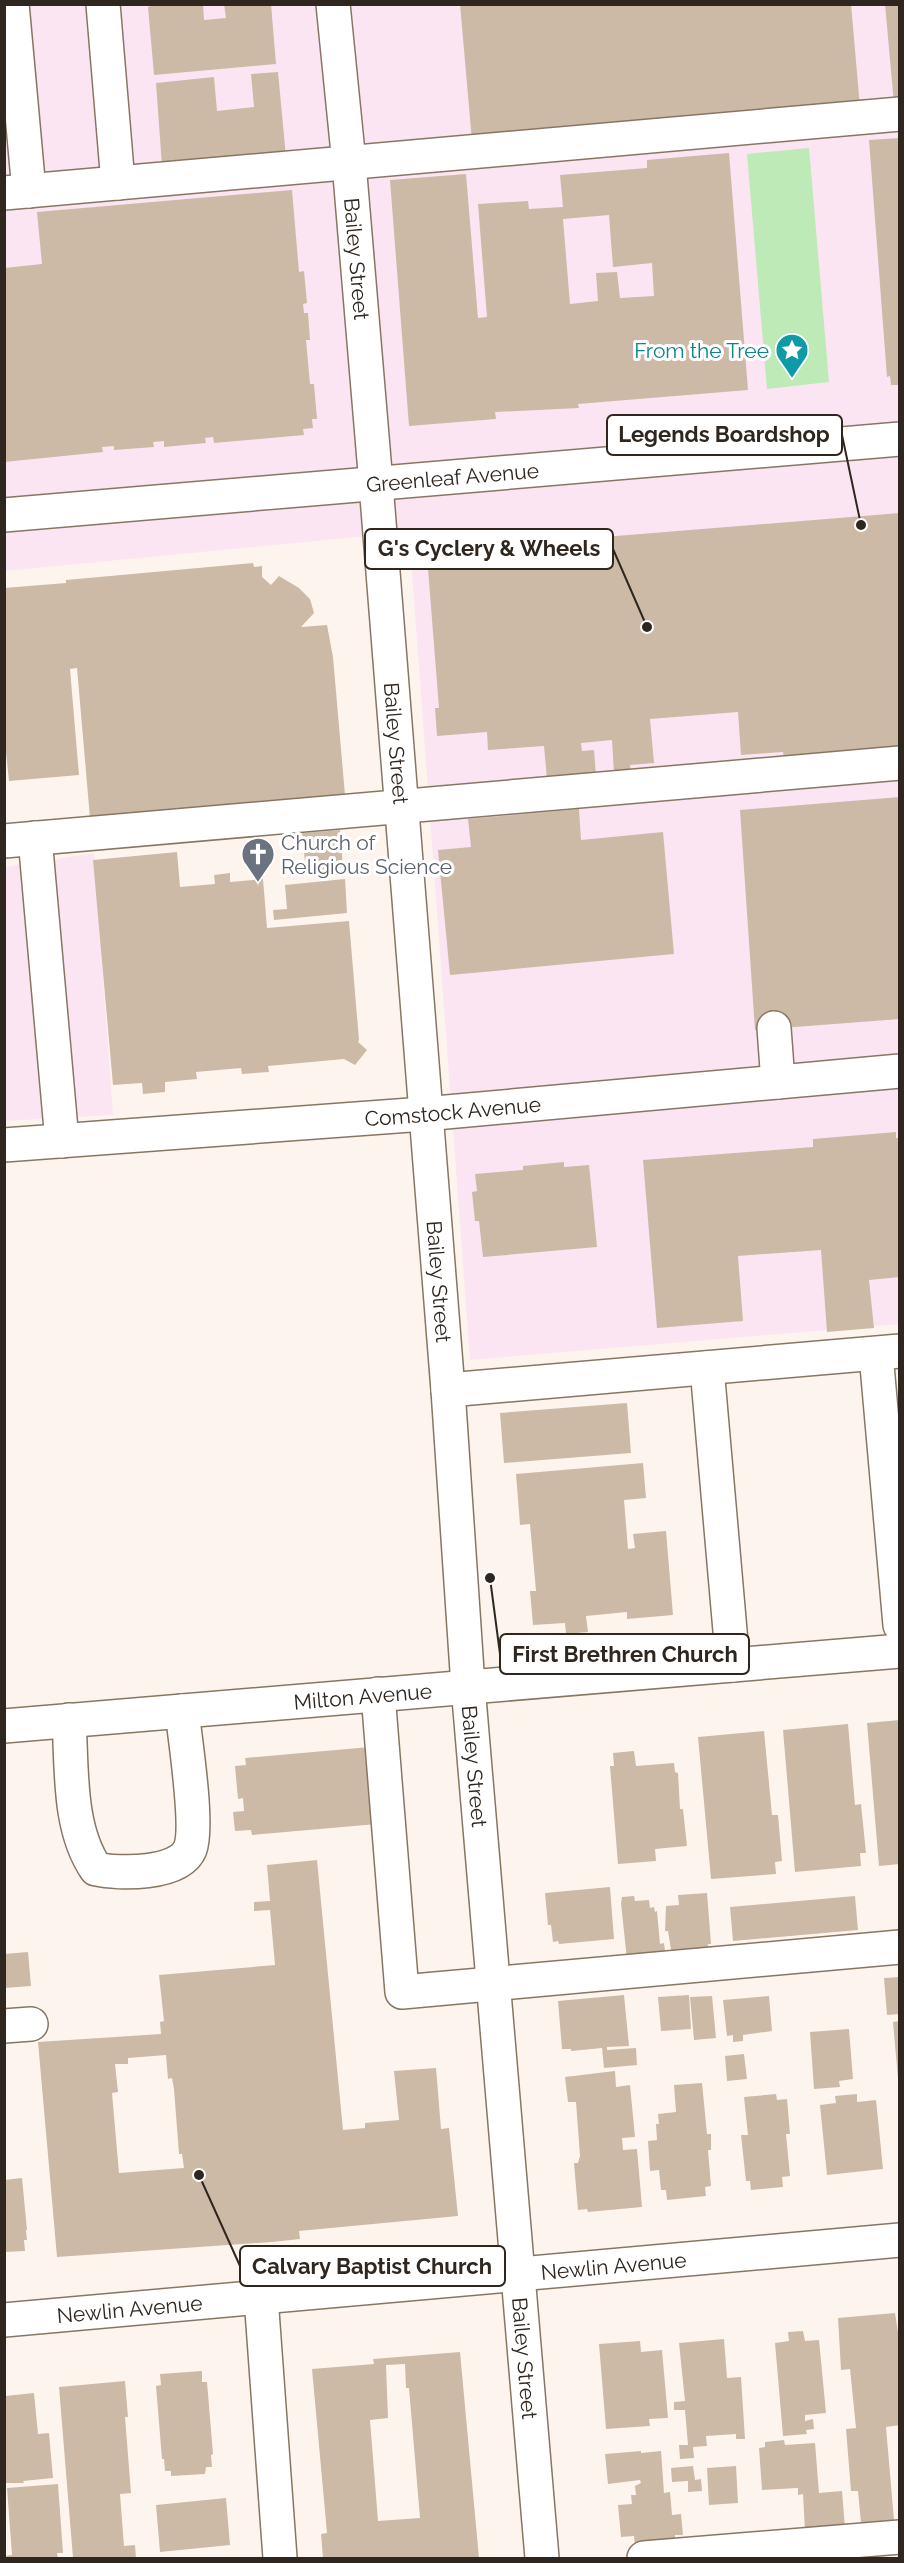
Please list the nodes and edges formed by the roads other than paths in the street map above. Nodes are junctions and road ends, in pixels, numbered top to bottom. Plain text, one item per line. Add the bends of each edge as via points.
1 (12, 4) edge
2 (103, 4) edge
3 (333, 4) edge
4 (900, 114) edge
5 (349, 163) junction
6 (118, 183) junction
7 (17, 192) edge
8 (900, 439) edge
9 (376, 484) junction
10 (4, 515) edge
11 (900, 763) edge
12 (401, 807) junction
13 (20, 839) edge
14 (774, 1029) dead end
15 (900, 1071) edge
16 (778, 1082) junction
17 (424, 1114) junction
18 (62, 1141) junction
19 (4, 1145) edge
20 (888, 1352) edge
21 (707, 1368) junction
22 (448, 1390) junction
23 (900, 1625) edge
24 (900, 1651) edge
25 (733, 1665) junction
26 (468, 1686) junction
27 (378, 1694) junction
28 (182, 1711) junction
29 (69, 1720) junction
30 (4, 1726) edge
31 (900, 1947) edge
32 (494, 1983) junction
33 (900, 2240) edge
34 (517, 2275) junction
35 (261, 2297) junction
36 (4, 2320) edge
37 (900, 2537) edge
38 (280, 2559) edge
39 (542, 2559) edge
40 (644, 2559) edge

1 - 7 street
2 - 6 street
3 - 5 street, Bailey Street
4 - 5 street
5 - 6 street
5 - 9 street, Bailey Street
6 - 7 street
8 - 9 street, Greenleaf Avenue
9 - 10 street, Greenleaf Avenue
9 - 12 street, Bailey Street
11 - 12 street
12 - 13 street
12 - 17 street, Bailey Street
13 - 18 street
14 - 16 street
15 - 16 street, Comstock Avenue
16 - 17 street, Comstock Avenue
17 - 18 street, Comstock Avenue
17 - 22 street, Bailey Street
18 - 19 street, Comstock Avenue
20 - 21 street
20 - 23 street
21 - 22 street
21 - 25 street
22 - 26 street, Bailey Street
24 - 25 street, Milton Avenue
25 - 26 street, Milton Avenue
26 - 27 street, Milton Avenue
26 - 32 street, Bailey Street
27 - 28 street, Milton Avenue
27 - 32 street via 402,1992
28 - 29 street, Milton Avenue
28 - 29 street via 193,1827 190,1850 176,1863 114,1873 96,1869 84,1852 77,1822
29 - 30 street, Milton Avenue
31 - 32 street
32 - 34 street, Bailey Street
33 - 34 street, Newlin Avenue
34 - 35 street, Newlin Avenue
34 - 39 street, Bailey Street
35 - 36 street, Newlin Avenue
35 - 38 street
37 - 40 street

